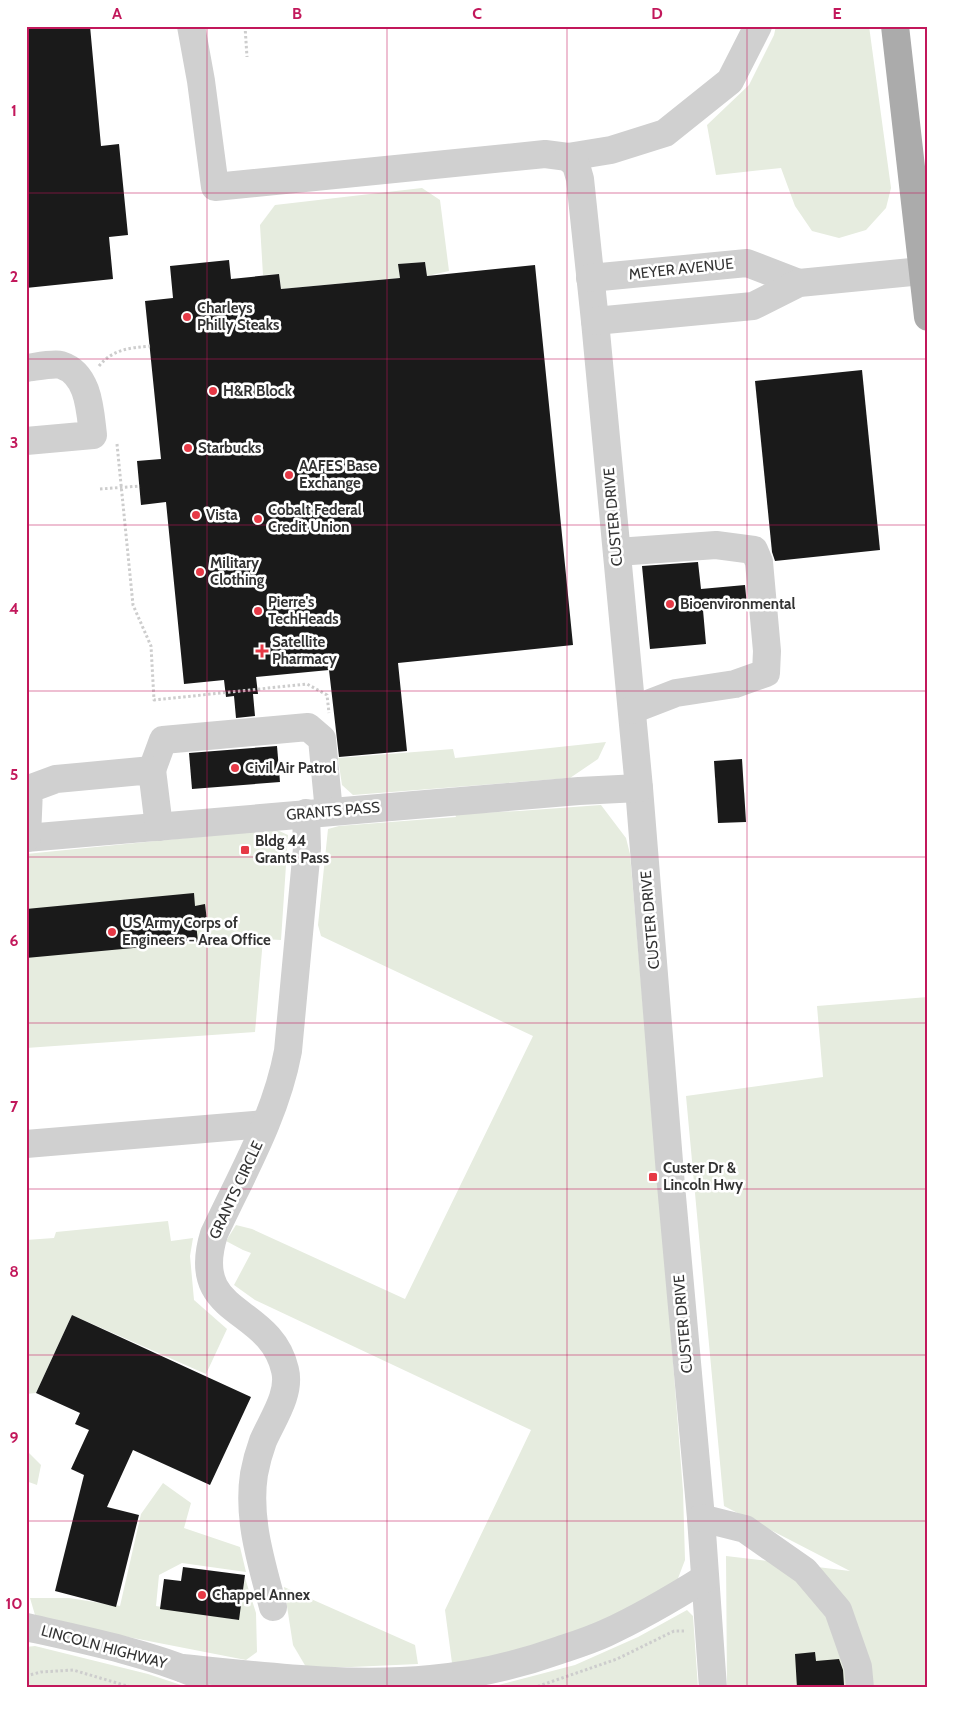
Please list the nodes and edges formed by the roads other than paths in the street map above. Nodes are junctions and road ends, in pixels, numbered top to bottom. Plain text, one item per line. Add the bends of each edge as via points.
1 (191, 26) edge
2 (758, 26) edge
3 (895, 26) edge
4 (568, 157) junction
5 (925, 271) edge
6 (590, 278) junction
7 (799, 283) junction
8 (928, 317) edge
9 (595, 321) junction
10 (26, 368) edge
11 (26, 441) edge
12 (617, 552) junction
13 (632, 710) junction
14 (152, 770) junction
15 (639, 788) junction
16 (318, 813) junction
17 (158, 827) junction
18 (26, 838) edge
19 (265, 1124) junction
20 (26, 1144) edge
21 (701, 1518) junction
22 (705, 1578) junction
23 (274, 1607) dead end
24 (26, 1627) edge
25 (182, 1668) junction
26 (231, 1688) edge
27 (713, 1688) edge
28 (860, 1688) edge

1 - 4 street via 215,187 545,154
2 - 4 street via 730,81 665,133 611,150
3 - 5 main road
4 - 6 street, CUSTER DRIVE via 576,165 580,179
5 - 7 street, MEYER AVENUE
5 - 8 main road
6 - 7 street, MEYER AVENUE via 747,263
6 - 9 street, CUSTER DRIVE
7 - 9 street, MEYER AVENUE via 753,306
9 - 12 street, CUSTER DRIVE
10 - 11 street via 60,365 76,373 89,398 93,435
12 - 13 street, CUSTER DRIVE
12 - 13 street via 716,545 754,550 759,562 766,673 735,684 676,693
13 - 15 street, CUSTER DRIVE
14 - 16 street, GRANTS CIRCLE via 163,740 308,727 322,739
14 - 17 street
14 - 18 street via 56,779 29,789
15 - 16 street, GRANTS PASS
15 - 21 street, CUSTER DRIVE
16 - 17 street, GRANTS PASS
16 - 19 street, GRANTS CIRCLE via 307,848 288,1051 283,1078
17 - 18 street, GRANTS PASS
19 - 20 street, GRANTS CIRCLE
19 - 23 street, GRANTS CIRCLE via 214,1234 208,1263 215,1289 224,1301 267,1334 286,1370 283,1396 258,1457 252,1491 255,1533
21 - 22 street, CUSTER DRIVE
21 - 28 street via 745,1528 805,1571 838,1610 858,1667
22 - 25 street, LINCOLN HIGHWAY via 661,1606 604,1634 501,1668 402,1681 334,1681
22 - 27 street, CUSTER DRIVE
24 - 25 street, LINCOLN HIGHWAY
25 - 26 street, LINCOLN HIGHWAY

